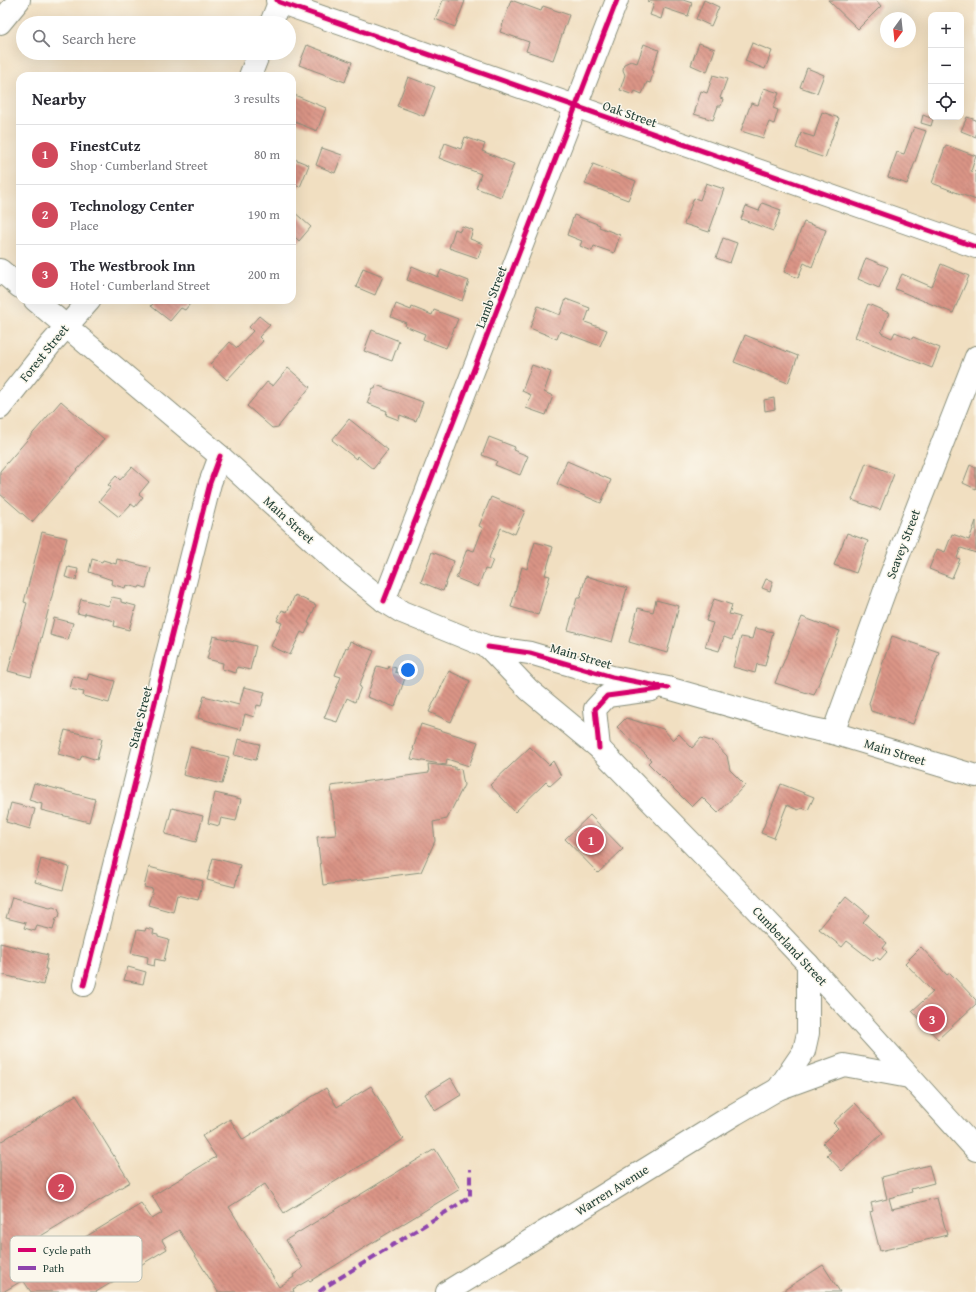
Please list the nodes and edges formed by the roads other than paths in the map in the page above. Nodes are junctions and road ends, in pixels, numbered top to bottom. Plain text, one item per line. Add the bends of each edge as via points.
1 (19, 0) edge
2 (617, 0) edge
3 (279, 1) edge
4 (274, 16) edge
5 (0, 23) edge
6 (256, 60) edge
7 (252, 72) edge
8 (576, 106) junction
9 (976, 248) edge
10 (0, 270) edge
11 (16, 284) edge
12 (40, 304) edge
13 (86, 304) edge
14 (66, 327) junction
15 (976, 357) edge
16 (0, 408) edge
17 (220, 456) junction
18 (384, 601) junction
19 (488, 646) junction
20 (668, 688) junction
21 (833, 733) junction
22 (599, 748) junction
23 (976, 776) edge
24 (808, 964) junction
25 (84, 985) dead end
26 (910, 1077) junction
27 (778, 1089) junction
28 (976, 1150) edge
29 (447, 1292) edge

1 - 5 main road
2 - 8 main road, Lamb Street
3 - 4 main road
3 - 8 main road, Oak Street
6 - 7 main road
8 - 9 main road, Oak Street
8 - 18 main road, Lamb Street
10 - 11 main road
12 - 14 main road, Main Street
13 - 14 main road, Forest Street
14 - 16 main road, Forest Street
14 - 17 main road, Main Street
15 - 21 main road, Seavey Street via 885,590
17 - 18 main road, Main Street via 338,564
17 - 25 main road, State Street via 208,491
18 - 19 main road, Main Street via 402,612
19 - 20 main road, Main Street via 530,653 612,676
19 - 22 main road, Cumberland Street via 529,690
20 - 21 main road, Main Street
20 - 22 main road via 607,696 595,709
21 - 23 main road, Main Street
22 - 24 main road, Cumberland Street
24 - 26 main road, Cumberland Street
24 - 27 main road, Warren Avenue via 808,1033 804,1050
26 - 27 main road, Warren Avenue via 844,1065
26 - 28 main road, Cumberland Street
27 - 29 main road, Warren Avenue

